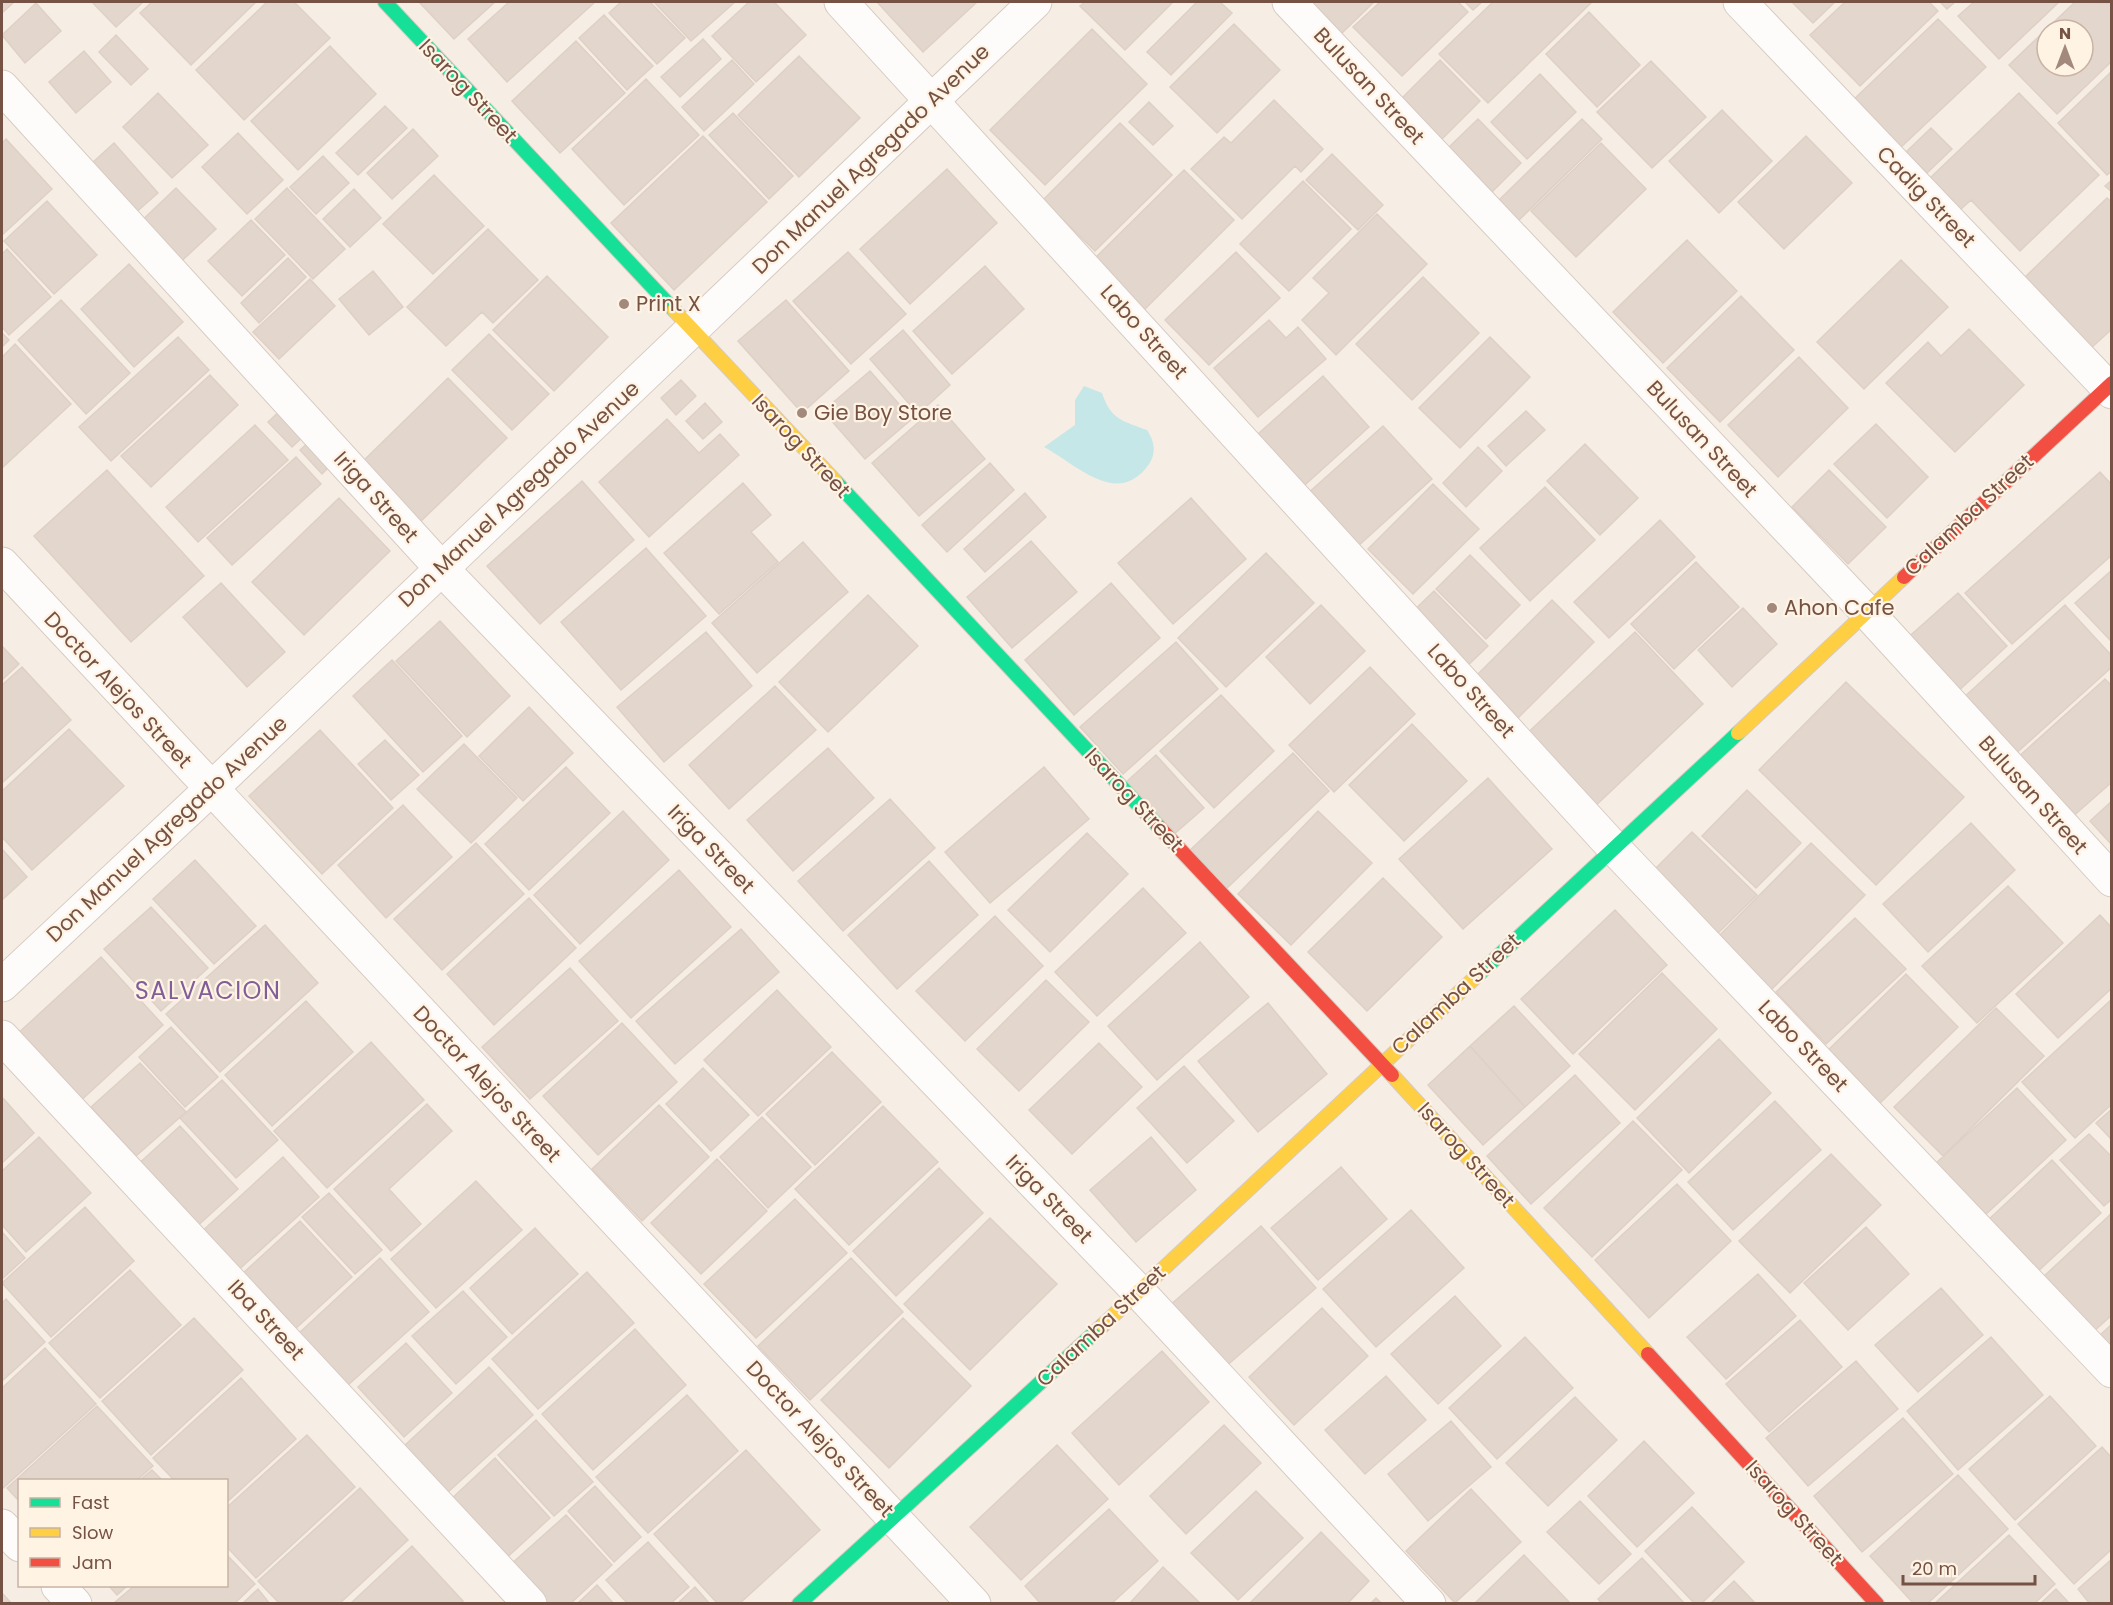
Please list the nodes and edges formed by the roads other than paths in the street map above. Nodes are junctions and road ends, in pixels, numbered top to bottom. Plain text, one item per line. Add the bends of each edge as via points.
1 (385, 2) edge
2 (841, 2) edge
3 (1035, 2) edge
4 (1289, 2) edge
5 (1740, 2) edge
6 (2, 87) edge
7 (933, 99) junction
8 (692, 331) junction
9 (2110, 387) edge
10 (2, 564) edge
11 (441, 568) junction
12 (1866, 611) junction
13 (211, 789) junction
14 (1613, 847) junction
15 (2112, 880) edge
16 (2, 985) edge
17 (2, 1037) edge
18 (1381, 1063) junction
19 (1139, 1292) junction
20 (2112, 1371) edge
21 (894, 1518) junction
22 (2, 1526) edge
23 (18, 1543) edge
24 (59, 1587) edge
25 (75, 1604) edge
26 (530, 1604) edge
27 (799, 1604) edge
28 (974, 1604) edge
29 (1429, 1604) edge
30 (1876, 1604) edge

1 - 8 street, Isarog Street
2 - 7 street, Labo Street
3 - 7 street, Don Manuel Agregado Avenue
4 - 12 street, Bulusan Street
5 - 9 street, Cadig Street
6 - 11 street, Iriga Street
7 - 8 street, Don Manuel Agregado Avenue
7 - 14 street, Labo Street
8 - 11 street, Don Manuel Agregado Avenue
8 - 18 street, Isarog Street
9 - 12 street, Calamba Street
10 - 13 street, Doctor Alejos Street
11 - 13 street, Don Manuel Agregado Avenue
11 - 19 street, Iriga Street
12 - 14 street, Calamba Street
12 - 15 street, Bulusan Street
13 - 16 street, Don Manuel Agregado Avenue
13 - 21 street, Doctor Alejos Street
14 - 18 street, Calamba Street
14 - 20 street, Labo Street
17 - 26 street, Iba Street
18 - 19 street, Calamba Street
18 - 30 street, Isarog Street
19 - 21 street, Calamba Street
19 - 29 street, Iriga Street
21 - 27 street, Calamba Street
21 - 28 street, Doctor Alejos Street
22 - 23 street
24 - 25 street

